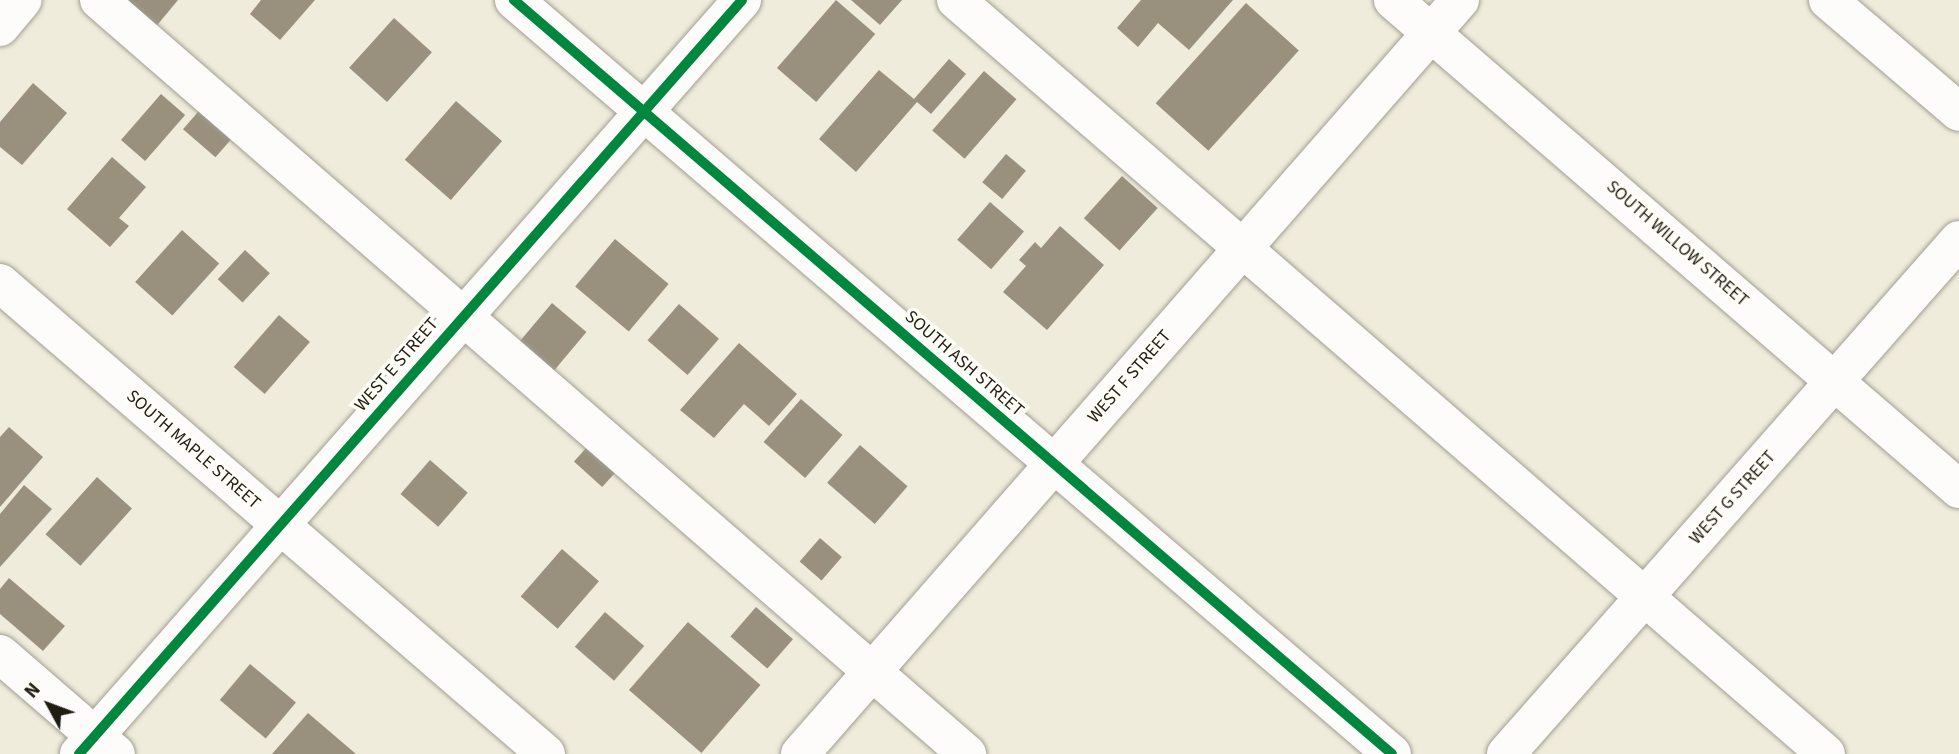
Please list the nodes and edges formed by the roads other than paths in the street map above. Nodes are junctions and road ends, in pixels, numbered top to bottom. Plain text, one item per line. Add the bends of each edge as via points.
1 (23, 0) edge
2 (99, 0) edge
3 (514, 0) edge
4 (742, 0) edge
5 (956, 0) edge
6 (1393, 0) edge
7 (1460, 0) edge
8 (1828, 0) edge
9 (0, 27) edge
10 (1431, 33) junction
11 (1959, 111) edge
12 (644, 112) junction
13 (1959, 240) edge
14 (1242, 249) junction
15 (0, 284) edge
16 (463, 318) junction
17 (1838, 383) junction
18 (1054, 464) junction
19 (1959, 489) edge
20 (280, 525) junction
21 (1642, 599) junction
22 (0, 654) edge
23 (872, 672) junction
24 (96, 748) edge
25 (546, 754) edge
26 (800, 754) edge
27 (967, 754) edge
28 (1392, 754) edge
29 (1506, 754) edge
30 (1826, 754) edge

1 - 9 street
2 - 16 street
3 - 12 street, SOUTH ASH STREET
4 - 12 street, WEST E STREET
5 - 14 street
6 - 10 street, SOUTH WILLOW STREET
7 - 10 street, WEST F STREET
8 - 11 street
10 - 14 street, WEST F STREET
10 - 17 street, SOUTH WILLOW STREET
12 - 16 street, WEST E STREET
12 - 18 street, SOUTH ASH STREET
13 - 17 street, WEST G STREET
14 - 18 street, WEST F STREET
14 - 21 street
15 - 20 street, SOUTH MAPLE STREET
16 - 20 street, WEST E STREET
16 - 23 street
17 - 19 street, SOUTH WILLOW STREET
17 - 21 street, WEST G STREET
18 - 23 street, WEST F STREET
18 - 28 street, SOUTH ASH STREET
20 - 24 street, WEST E STREET
20 - 25 street, SOUTH MAPLE STREET
21 - 29 street, WEST G STREET
21 - 30 street
22 - 24 street
23 - 26 street, WEST F STREET
23 - 27 street

